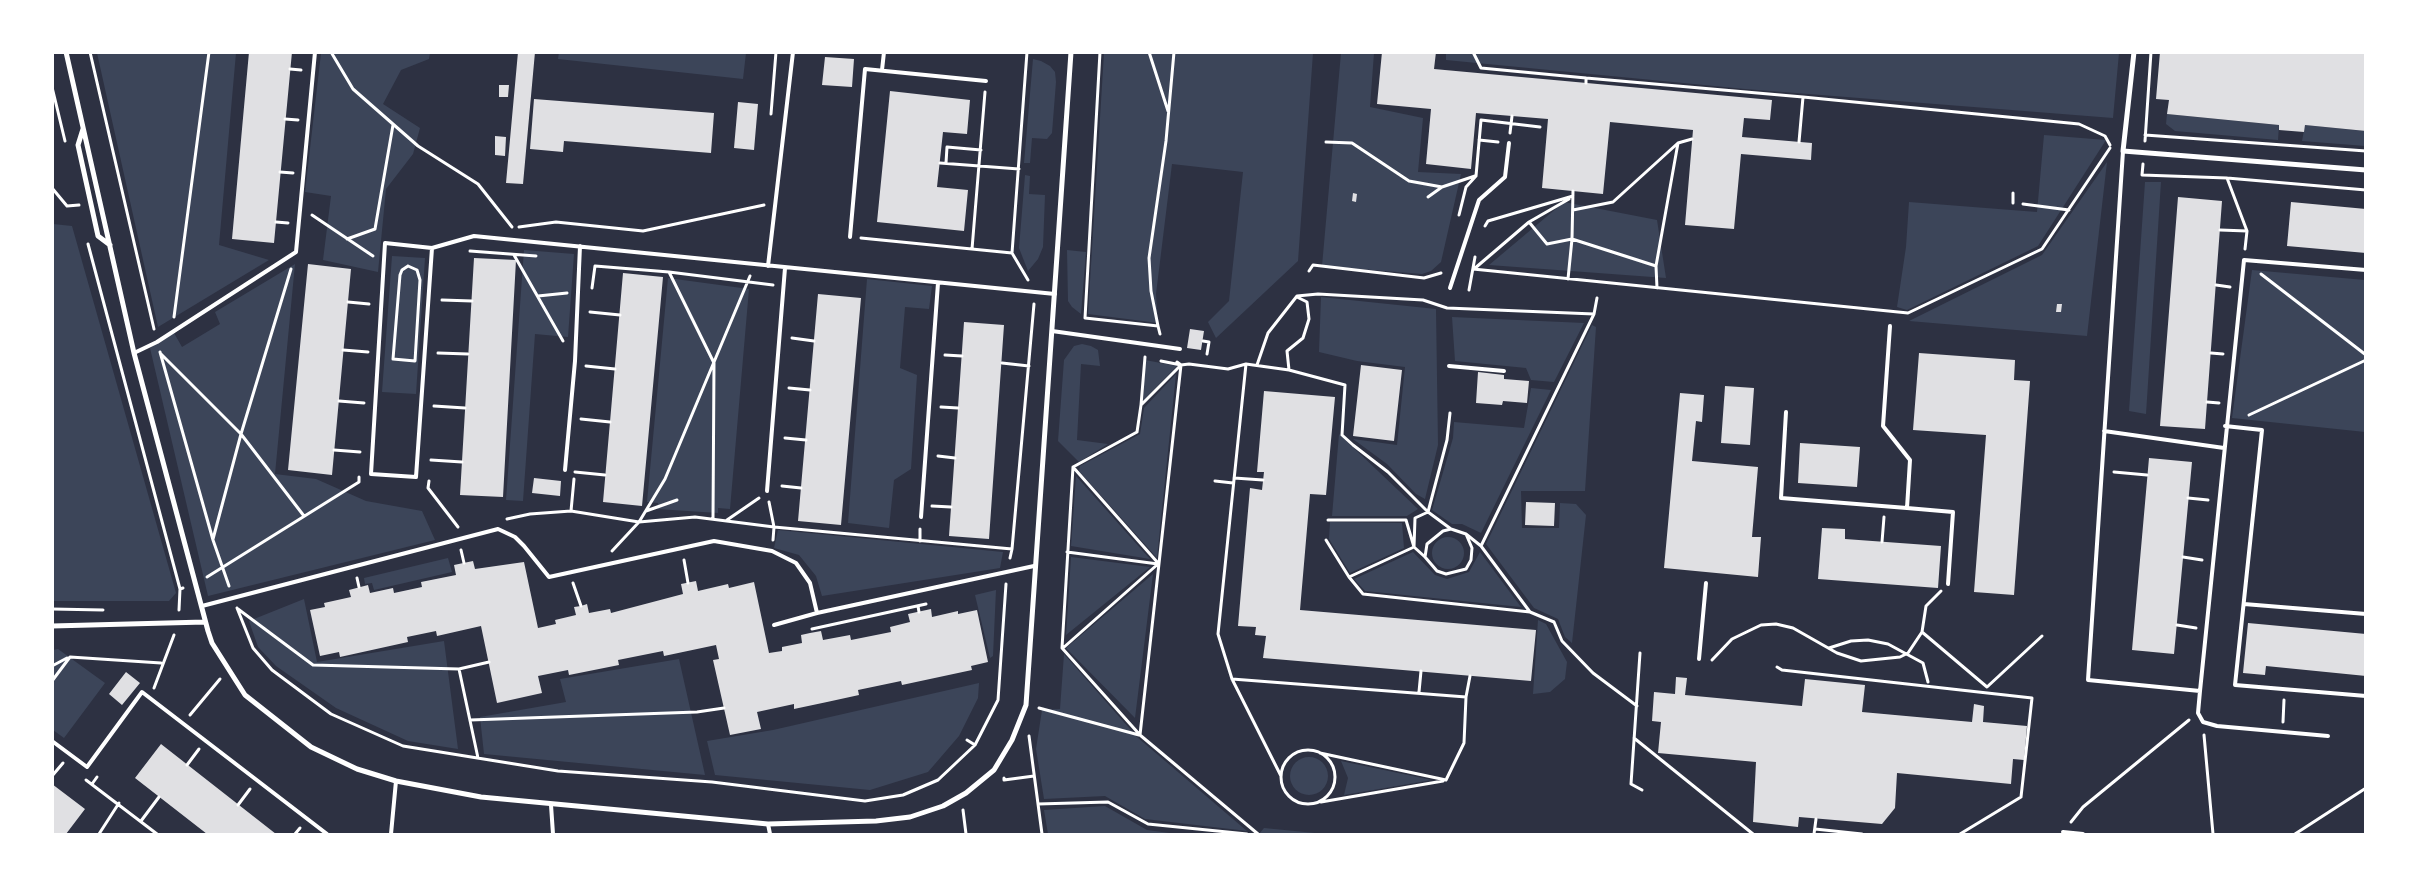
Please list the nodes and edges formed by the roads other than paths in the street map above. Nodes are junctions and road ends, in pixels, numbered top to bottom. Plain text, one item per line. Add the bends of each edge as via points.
1 (66, 52) edge
2 (315, 52) edge
3 (793, 52) edge
4 (884, 52) edge
5 (1071, 52) edge
6 (2134, 52) edge
7 (882, 70) junction
8 (986, 80) road end
9 (83, 128) junction
10 (1509, 143) road end
11 (2123, 150) junction
12 (2366, 170) edge
13 (850, 237) road end
14 (110, 245) junction
15 (580, 246) junction
16 (432, 248) junction
17 (768, 266) junction
18 (785, 268) junction
19 (2366, 270) edge
20 (938, 283) junction
21 (1450, 288) dead end
22 (1054, 294) junction
23 (1890, 326) dead end
24 (1052, 331) junction
25 (1180, 350) dead end
26 (134, 353) junction
27 (1449, 366) dead end
28 (1504, 371) dead end
29 (1786, 412) dead end
30 (2226, 426) junction
31 (2104, 431) junction
32 (2224, 448) junction
33 (565, 470) dead end
34 (767, 492) road end
35 (1907, 508) junction
36 (921, 517) road end
37 (1034, 566) junction
38 (1706, 583) dead end
39 (1948, 584) road end
40 (2244, 604) junction
41 (202, 606) junction
42 (816, 613) junction
43 (2366, 614) edge
44 (206, 622) junction
45 (774, 625) dead end
46 (52, 626) edge
47 (1699, 659) dead end
48 (2200, 691) junction
49 (2366, 696) edge
50 (2328, 736) dead end
51 (52, 741) edge
52 (396, 780) junction
53 (551, 805) junction
54 (768, 824) junction
55 (2063, 832) road end
56 (327, 834) edge
57 (391, 834) edge
58 (553, 834) edge
59 (770, 834) edge
60 (2082, 834) edge

1 - 9 street
2 - 26 lane via 296,252 157,342
3 - 17 lane
4 - 7 lane
5 - 22 street
6 - 11 street
7 - 8 lane
7 - 13 lane via 865,69
9 - 14 street
9 - 14 street via 78,145 98,236
10 - 21 lane via 1505,177 1479,200
11 - 12 street
11 - 31 lane
14 - 26 street
15 - 16 lane via 474,236
15 - 17 lane
15 - 33 lane via 575,361
16 - 16 lane via 385,243 371,474 416,477
17 - 18 lane
18 - 20 lane
18 - 34 lane
19 - 30 lane via 2244,260
20 - 22 lane
20 - 36 lane
22 - 24 street
23 - 35 lane via 1883,426 1910,460
24 - 25 lane
24 - 37 street
26 - 41 street
27 - 28 lane
29 - 35 lane via 1781,498
30 - 32 lane
30 - 40 lane via 2262,430
31 - 32 lane
31 - 48 lane via 2088,680
32 - 48 lane
35 - 39 lane via 1953,512
37 - 42 lane
37 - 54 street via 1026,705 1012,740 994,770 966,793 943,806 910,817
38 - 47 lane
40 - 43 lane
40 - 49 lane via 2235,685
41 - 42 lane via 498,529 515,537 549,577 714,541 772,551 796,563 810,583
41 - 44 street
42 - 45 lane
44 - 46 street
44 - 52 street via 212,643 244,695 312,747 357,769
48 - 50 lane via 2198,713 2203,722
51 - 56 lane via 87,766 142,692
52 - 53 street via 482,797
52 - 57 lane
53 - 54 street
53 - 58 lane
54 - 59 lane
55 - 60 lane

